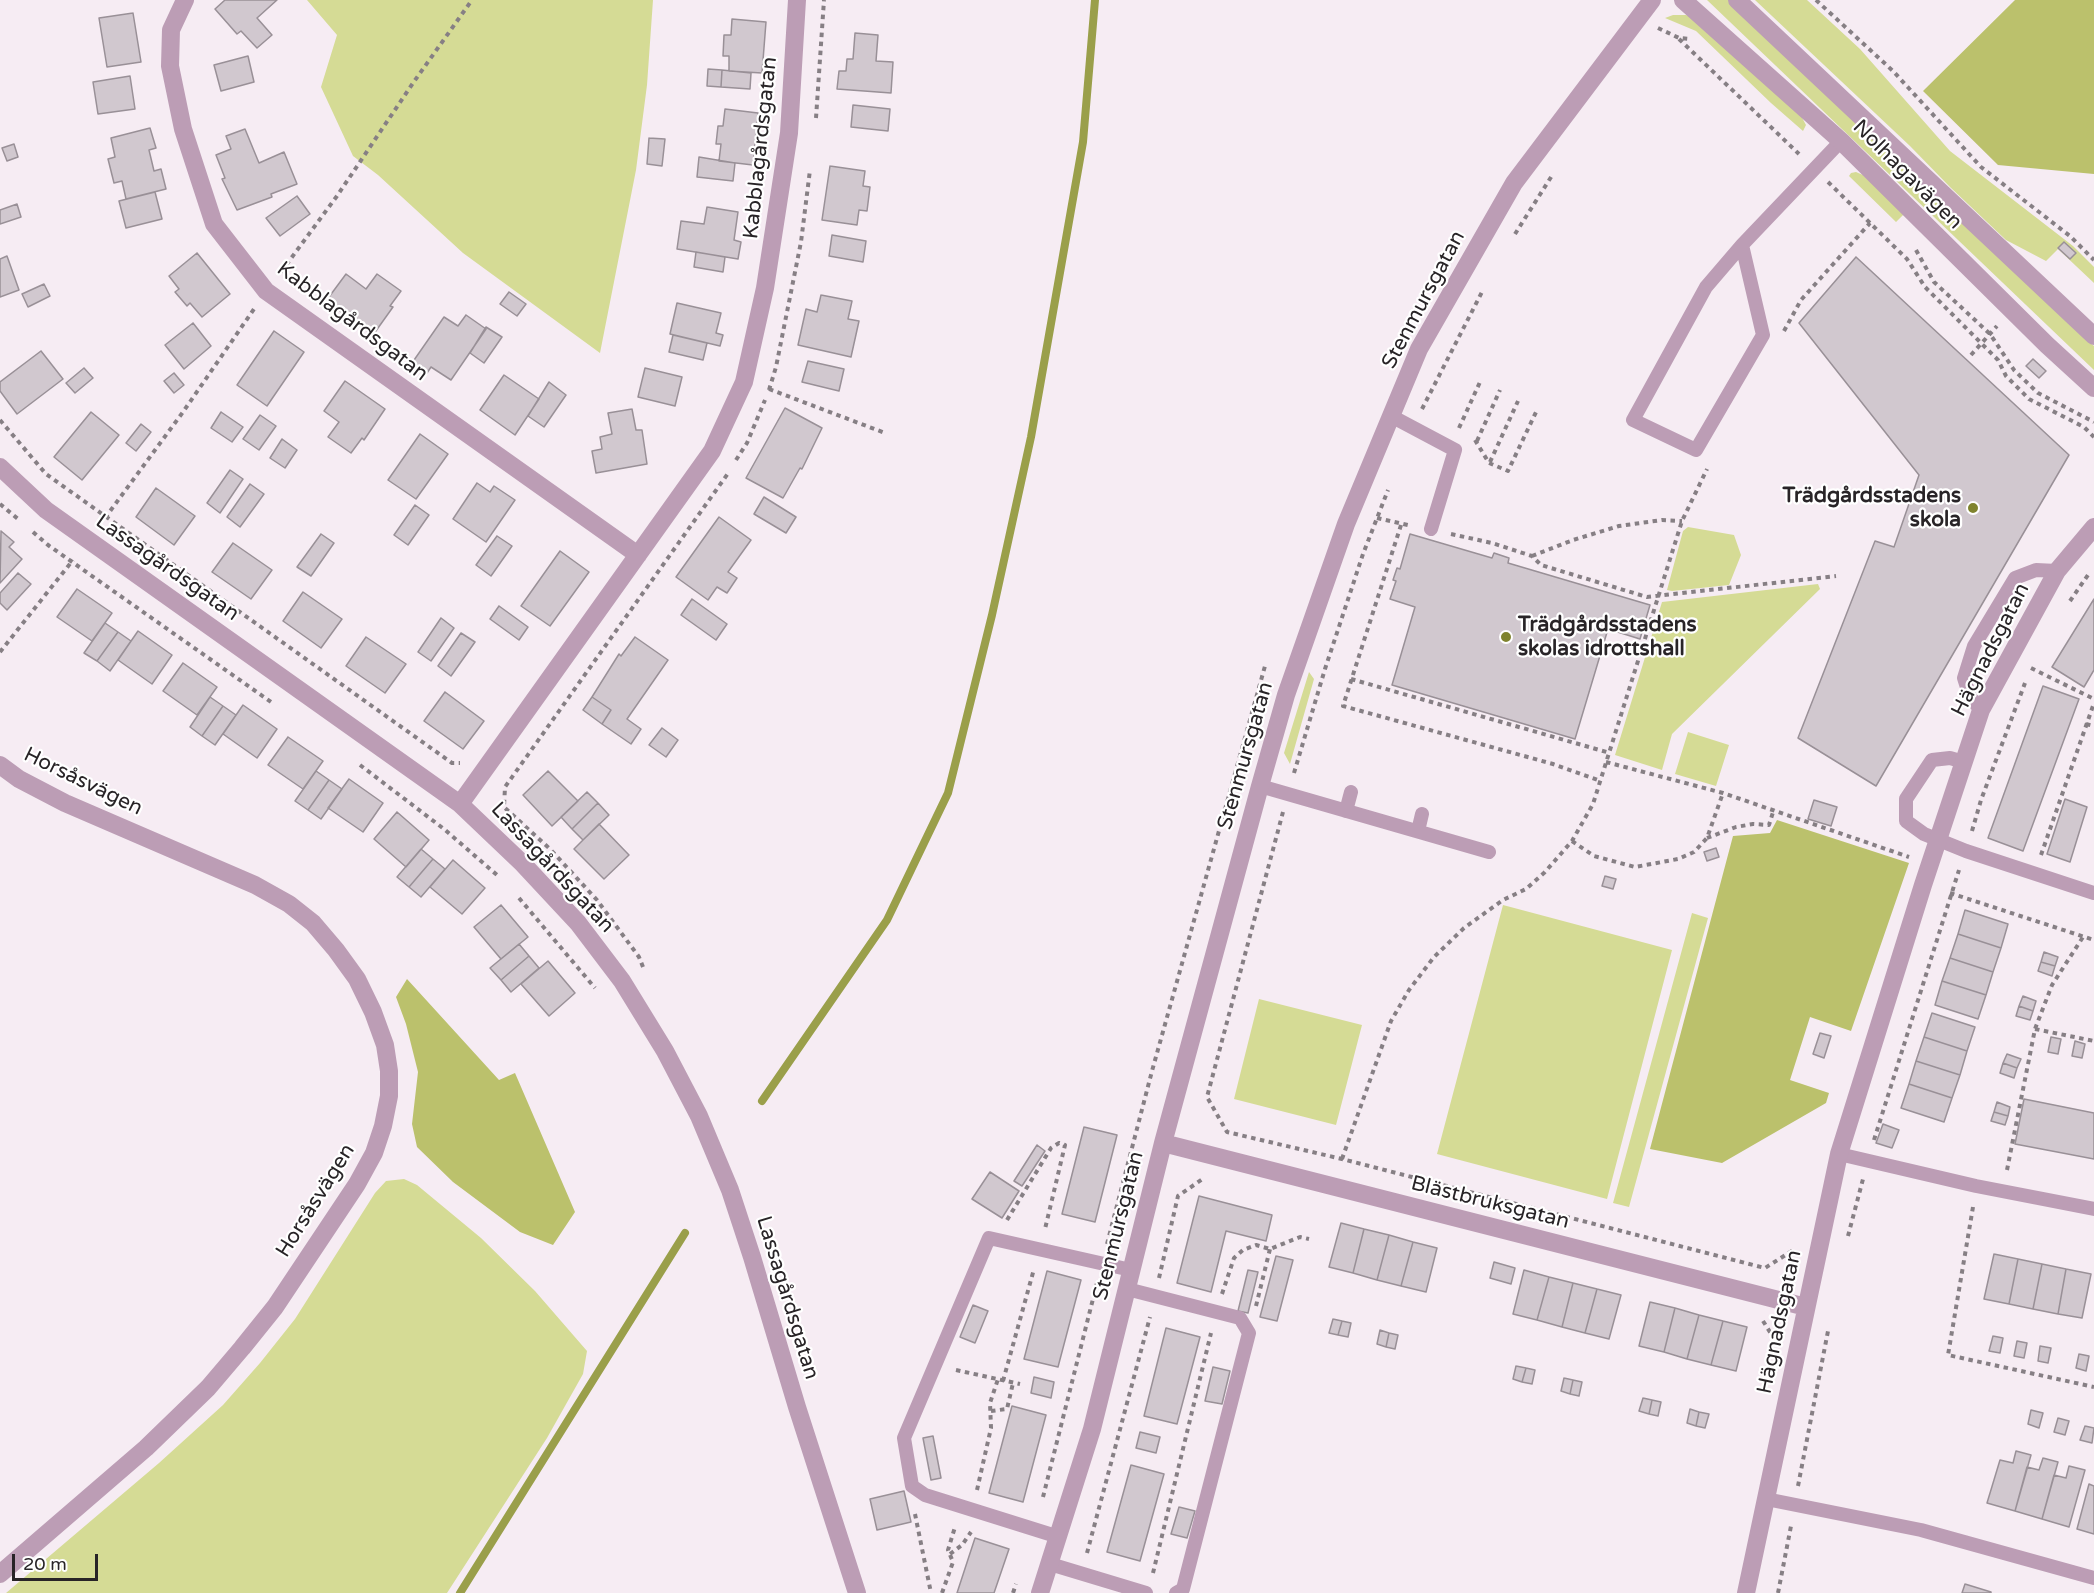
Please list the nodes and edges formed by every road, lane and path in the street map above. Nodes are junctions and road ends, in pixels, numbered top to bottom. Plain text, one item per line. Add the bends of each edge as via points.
1 (185, 0) edge
2 (472, 0) edge
3 (797, 0) edge
4 (824, 0) edge
5 (1652, 0) edge
6 (1683, 0) edge
7 (1737, 0) edge
8 (1816, 0) edge
9 (1661, 30) dead end
10 (1654, 39) dead end
11 (1696, 40) dead end
12 (816, 120) dead end
13 (1841, 141) junction
14 (810, 164) dead end
15 (1558, 166) dead end
16 (1813, 168) junction
17 (1870, 223) junction
18 (1514, 236) dead end
19 (1908, 242) dead end
20 (1742, 245) junction
21 (2094, 260) edge
22 (1485, 285) dead end
23 (266, 291) junction
24 (1998, 324) dead end
25 (1990, 334) junction
26 (2094, 336) edge
27 (1781, 338) dead end
28 (1982, 343) junction
29 (1971, 354) dead end
30 (1480, 382) dead end
31 (2094, 388) edge
32 (769, 389) junction
33 (1500, 390) dead end
34 (1518, 401) dead end
35 (1536, 410) dead end
36 (1391, 416) junction
37 (2093, 419) edge
38 (0, 420) edge
39 (1414, 427) junction
40 (885, 432) dead end
41 (1458, 432) dead end
42 (1467, 436) dead end
43 (2094, 437) edge
44 (1477, 441) junction
45 (1712, 460) dead end
46 (1489, 463) junction
47 (0, 467) edge
48 (1390, 487) dead end
49 (0, 504) edge
50 (105, 518) junction
51 (1377, 518) junction
52 (1682, 521) junction
53 (24, 525) dead end
54 (1401, 525) junction
55 (2094, 527) edge
56 (1431, 529) junction
57 (32, 531) dead end
58 (88, 540) junction
59 (638, 555) junction
60 (1532, 556) junction
61 (72, 561) junction
62 (2094, 567) edge
63 (2056, 572) junction
64 (1836, 576) dead end
65 (1658, 597) junction
66 (2064, 610) dead end
67 (0, 652) edge
68 (2036, 658) dead end
69 (1265, 666) dead end
70 (2031, 668) junction
71 (1351, 679) junction
72 (2094, 701) edge
73 (280, 708) dead end
74 (1981, 710) junction
75 (2086, 724) junction
76 (2094, 726) edge
77 (1610, 753) junction
78 (354, 760) dead end
79 (1606, 762) junction
80 (1964, 762) junction
81 (462, 763) dead end
82 (0, 765) edge
83 (1601, 781) junction
84 (1260, 786) junction
85 (1351, 792) dead end
86 (1723, 793) junction
87 (1288, 794) junction
88 (460, 804) junction
89 (1774, 810) junction
90 (1346, 811) junction
91 (1422, 814) dead end
92 (1418, 831) junction
93 (1931, 837) junction
94 (1707, 838) junction
95 (1572, 841) junction
96 (1966, 851) junction
97 (1489, 852) dead end
98 (2026, 871) junction
99 (505, 882) dead end
100 (1923, 885) junction
101 (513, 891) dead end
102 (2094, 893) edge
103 (1951, 894) junction
104 (2083, 937) junction
105 (2094, 940) edge
106 (647, 977) dead end
107 (597, 990) dead end
108 (2035, 1029) junction
109 (2094, 1041) edge
110 (1163, 1143) junction
111 (1065, 1145) dead end
112 (1839, 1154) junction
113 (1342, 1160) junction
114 (1868, 1161) junction
115 (1213, 1173) dead end
116 (1976, 1186) junction
117 (2003, 1191) junction
118 (2094, 1209) edge
119 (994, 1239) junction
120 (1308, 1239) dead end
121 (1846, 1244) dead end
122 (1802, 1245) dead end
123 (1270, 1249) junction
124 (1102, 1262) junction
125 (1131, 1270) junction
126 (1127, 1289) junction
127 (1155, 1297) junction
128 (1806, 1308) junction
129 (1758, 1311) dead end
130 (1215, 1312) junction
131 (1244, 1326) junction
132 (1829, 1329) dead end
133 (1780, 1349) dead end
134 (935, 1365) junction
135 (998, 1379) junction
136 (1013, 1383) junction
137 (1020, 1384) dead end
138 (2094, 1387) edge
139 (991, 1411) junction
140 (912, 1486) junction
141 (1766, 1499) junction
142 (1795, 1505) junction
143 (966, 1508) junction
144 (973, 1529) dead end
145 (1035, 1529) junction
146 (1059, 1537) junction
147 (950, 1554) junction
148 (1050, 1564) junction
149 (1081, 1573) junction
150 (0, 1574) edge
151 (2094, 1578) edge
152 (1016, 1582) dead end
153 (1148, 1587) edge
154 (857, 1593) edge
155 (931, 1593) edge
156 (942, 1593) edge
157 (1013, 1593) edge
158 (1040, 1593) edge
159 (1176, 1593) edge
160 (1746, 1593) edge
161 (1778, 1593) edge

1 - 23 street, Kabblagårdsgatan via 171,30 170,66 183,129 214,224
2 - 23 path via 337,196
3 - 59 street, Kabblagårdsgatan via 786,154 765,288 744,382 712,451
4 - 12 path
5 - 36 street, Stenmursgatan via 1514,183 1419,349
6 - 13 street, Nolhagavägen
7 - 26 street, Nolhagavägen
8 - 21 path via 1893,71 1981,167 2070,236
9 - 10 path
11 - 16 path via 1679,38
13 - 16 lane
13 - 31 street, Nolhagavägen
14 - 32 path via 801,242
15 - 18 path
16 - 17 path
16 - 20 lane
17 - 27 path via 1801,300
17 - 28 path via 1907,259 1925,287
19 - 25 path via 1934,282
20 - 20 lane via 1706,287 1633,420 1696,450 1763,335
22 - 39 path
23 - 50 path
23 - 59 street, Kabblagårdsgatan
24 - 25 path
25 - 28 path
25 - 37 path via 2014,370 2038,393
28 - 29 path
28 - 43 path via 2029,399 2084,427
30 - 41 path
32 - 40 path
32 - 106 path via 747,443 722,483 505,787 504,807 597,900 639,957
33 - 44 path
34 - 46 path
35 - 46 path via 1508,471
36 - 39 lane
36 - 84 street, Stenmursgatan via 1346,524 1286,695
38 - 50 path via 46,474
39 - 56 lane via 1455,450
42 - 44 path
44 - 46 path
45 - 52 path
47 - 58 street, Lassagårdsgatan via 46,510
48 - 51 path
49 - 53 path
50 - 58 path
50 - 81 path via 452,764
51 - 54 path
51 - 87 path via 1325,669
52 - 60 path via 1619,526
52 - 65 path
54 - 56 path
54 - 71 path
55 - 63 street, Hägnadsgatan
56 - 60 path
57 - 61 path
58 - 61 path
58 - 88 street, Lassagårdsgatan
59 - 88 street, Kabblagårdsgatan
60 - 65 path via 1541,565
61 - 67 path
61 - 73 path
62 - 66 path
63 - 74 street, Hägnadsgatan
63 - 74 lane via 2036,570 2015,578 1974,646 1964,678 1970,697
64 - 65 path
65 - 77 path
68 - 70 path
69 - 124 path
70 - 72 path
70 - 96 path
71 - 77 path
71 - 83 path via 1342,706
72 - 75 path
74 - 80 street, Hägnadsgatan
75 - 76 path
75 - 98 path via 2040,859 2030,856
77 - 79 path
78 - 99 path
79 - 83 path
79 - 86 path
80 - 93 street, Hägnadsgatan
80 - 93 lane via 1950,758 1932,760 1906,799 1906,821
82 - 150 street, Horsåsvägen via 65,803 255,885 313,923 357,980 373,1012 385,1045 389,1088 374,1152 275,1307 208,1388 146,1448
83 - 95 path
84 - 87 lane
84 - 110 street, Stenmursgatan
85 - 90 lane
86 - 89 path
86 - 94 path
87 - 90 lane
87 - 113 path via 1207,1097 1227,1132
88 - 154 street, Lassagårdsgatan via 578,922 628,991 699,1116 730,1190
89 - 93 path via 1916,860
89 - 94 path via 1769,825 1736,827
90 - 92 lane
91 - 92 lane
92 - 97 lane
93 - 96 lane
93 - 100 street, Hägnadsgatan
94 - 95 path via 1694,852 1678,860 1635,867 1594,856
95 - 113 path via 1526,889 1464,928 1434,957 1409,990 1391,1021
96 - 98 lane
96 - 103 path
98 - 102 lane
100 - 103 path
100 - 112 street, Hägnadsgatan
101 - 107 path
103 - 104 path
103 - 114 path
104 - 105 path
104 - 108 path via 2052,986
108 - 109 path
108 - 117 path
110 - 125 street, Stenmursgatan
110 - 128 street, Blästbruksgatan
111 - 119 path via 1059,1143 1051,1148
112 - 114 lane
112 - 128 street, Hägnadsgatan
113 - 122 path via 1765,1268
114 - 116 lane
114 - 121 path
115 - 127 path via 1178,1196
116 - 117 lane
116 - 138 path via 1948,1354
117 - 118 lane
119 - 124 lane
119 - 134 lane via 989,1238
120 - 123 path via 1300,1237
123 - 130 path via 1256,1245 1234,1258
123 - 131 path via 1253,1316
124 - 125 lane
124 - 145 path
125 - 126 street, Stenmursgatan
126 - 127 lane
126 - 146 street, Stenmursgatan via 1092,1429
127 - 130 lane
127 - 149 path
128 - 141 street, Hägnadsgatan
129 - 133 path
130 - 131 lane via 1240,1318
130 - 153 path
131 - 159 lane via 1249,1333 1183,1589
132 - 142 path
134 - 135 path
134 - 140 lane via 904,1438
135 - 136 path
135 - 139 path
136 - 137 path
136 - 139 path via 1007,1409
139 - 143 path via 992,1428
140 - 143 lane via 925,1495
140 - 155 path
141 - 142 lane
141 - 160 street, Hägnadsgatan
142 - 151 lane via 1921,1530
142 - 161 path
143 - 145 lane
143 - 147 path via 948,1550
144 - 147 path
145 - 146 lane
146 - 148 street, Stenmursgatan
147 - 156 path via 953,1562
148 - 149 lane
148 - 158 street, Stenmursgatan
149 - 153 lane
152 - 157 path

